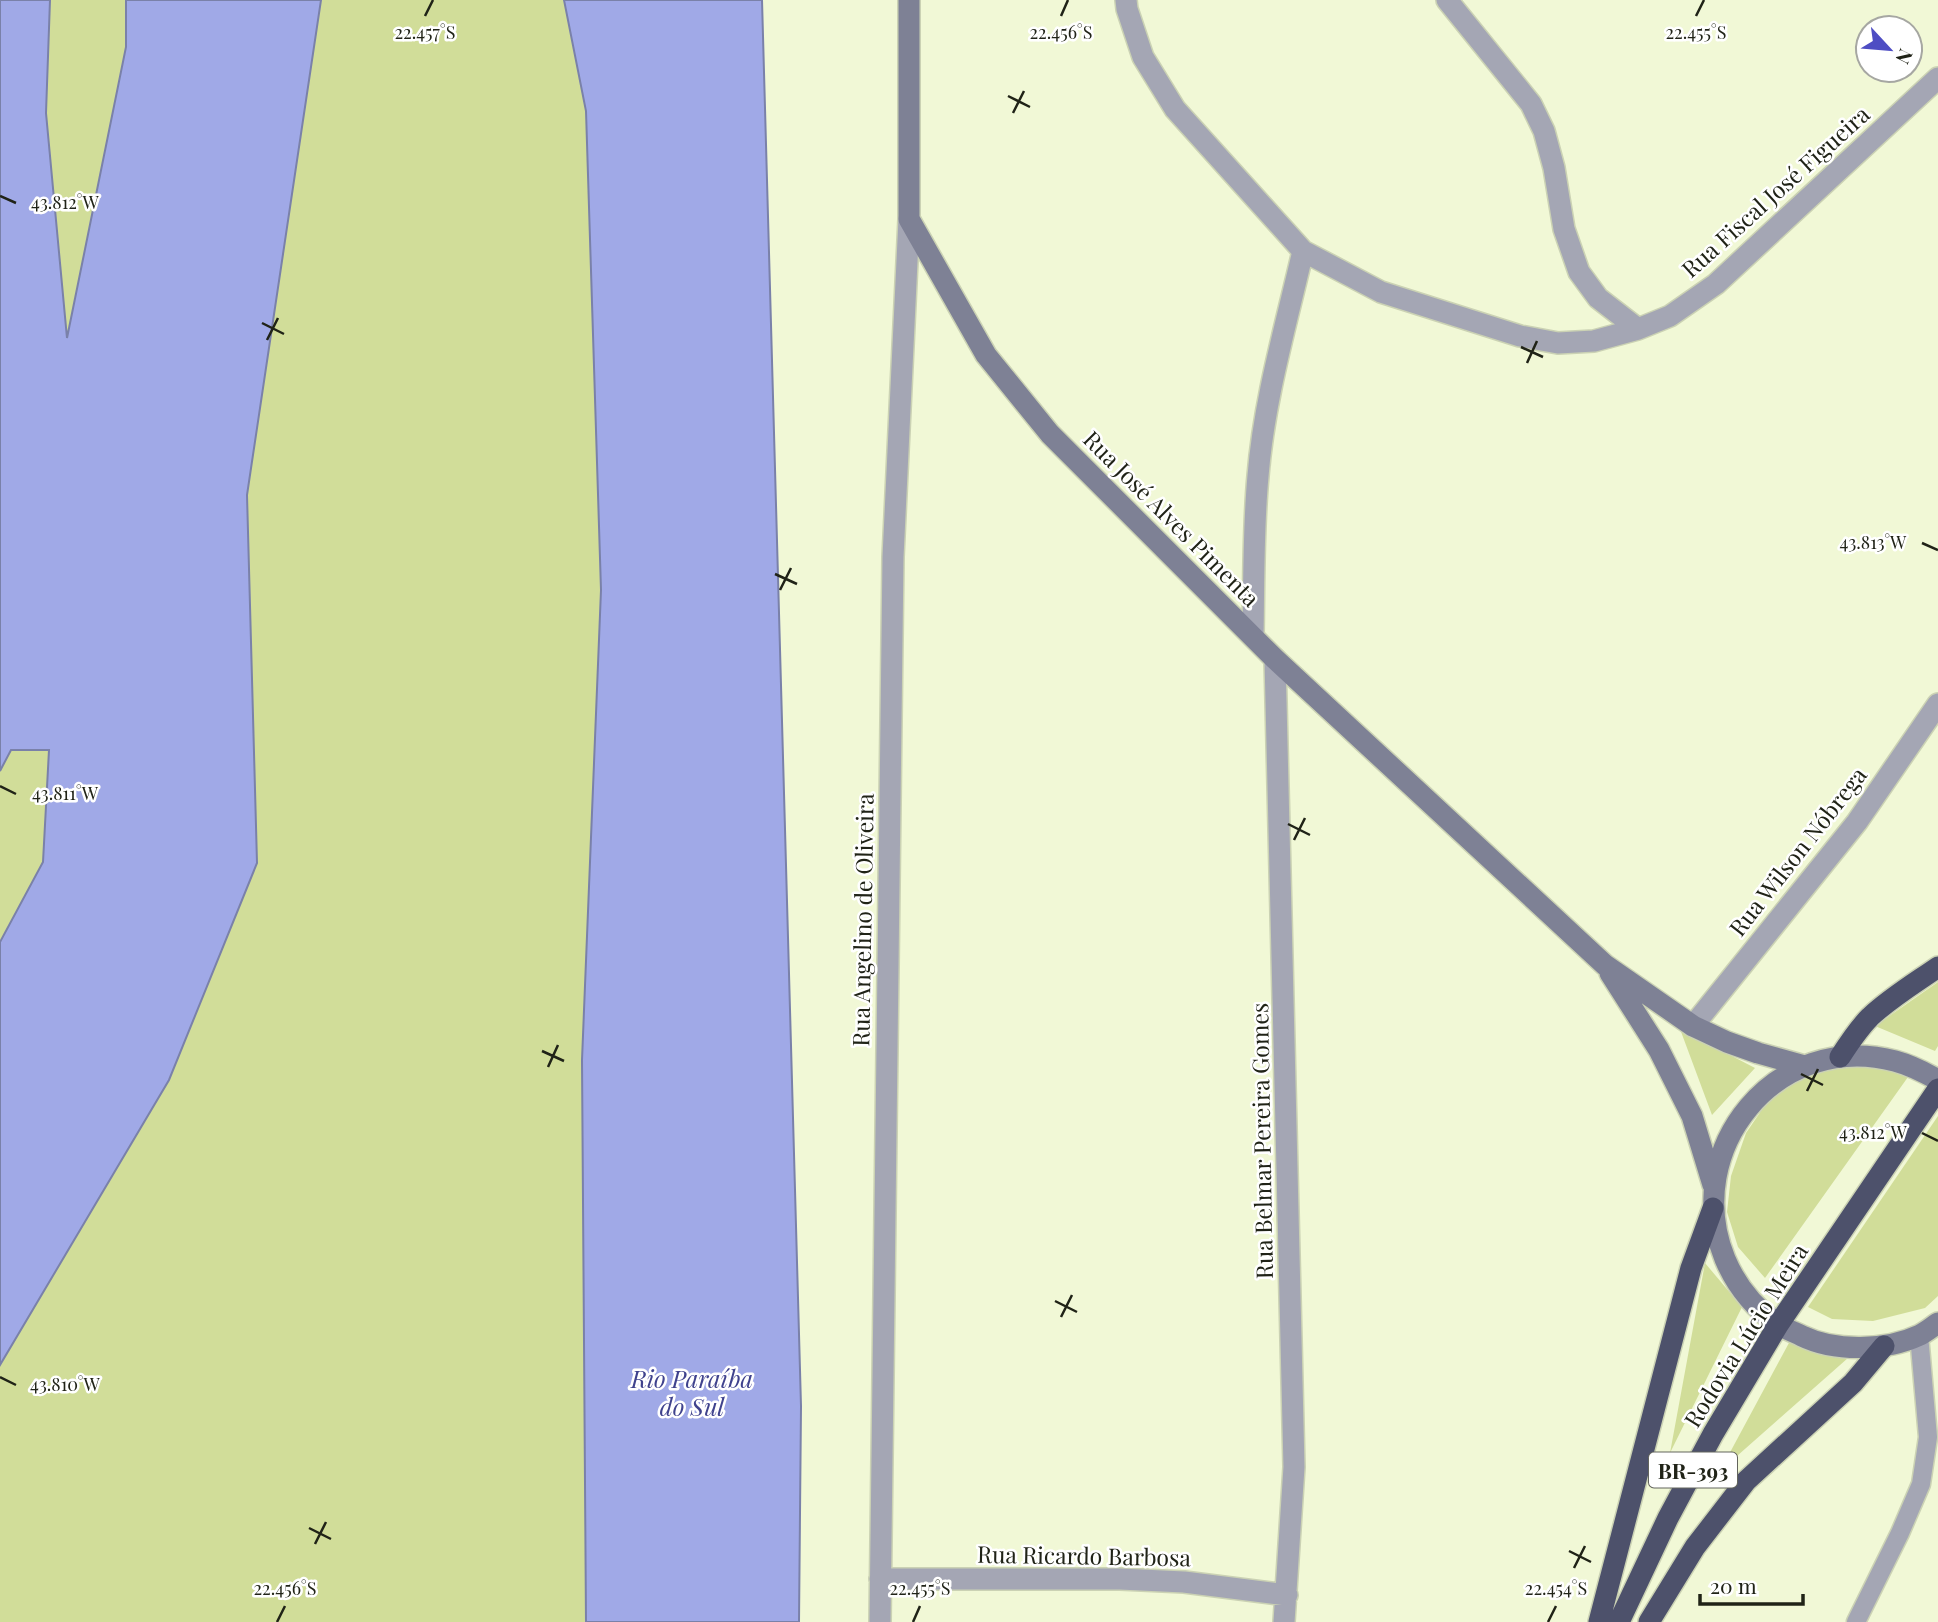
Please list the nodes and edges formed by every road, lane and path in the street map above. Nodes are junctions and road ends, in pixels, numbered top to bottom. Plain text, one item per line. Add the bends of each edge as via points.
1 (908, 0) edge
2 (1126, 0) edge
3 (1447, 0) edge
4 (1938, 78) edge
5 (909, 219) junction
6 (1303, 251) junction
7 (1638, 329) junction
8 (1254, 636) junction
9 (1275, 659) junction
10 (1938, 705) edge
11 (1605, 965) junction
12 (1938, 967) edge
13 (1693, 1026) junction
14 (1840, 1058) junction
15 (1805, 1066) junction
16 (1938, 1080) edge
17 (1938, 1089) edge
18 (1713, 1198) junction
19 (1938, 1323) edge
20 (1778, 1325) junction
21 (1919, 1335) junction
22 (1884, 1346) junction
23 (880, 1579) junction
24 (1287, 1595) junction
25 (880, 1622) edge
26 (1284, 1622) edge
27 (1600, 1622) edge
28 (1619, 1622) edge
29 (1649, 1622) edge
30 (1856, 1622) edge

1 - 5 street, Rua José Alves Pimenta
2 - 6 street, Rua Fiscal José Figueira via 1143,57 1175,108
3 - 7 street via 1531,104 1544,131 1564,229 1578,272 1598,298
4 - 7 street, Rua Fiscal José Figueira via 1716,284 1670,316
5 - 8 street, Rua José Alves Pimenta via 986,355 1050,434
5 - 23 street, Rua Angelino de Oliveira via 893,556
6 - 7 street, Rua Fiscal José Figueira via 1381,292 1520,335 1558,343 1582,342
6 - 8 street via 1266,416 1258,475
8 - 9 street, Rua José Alves Pimenta
9 - 11 street, Rua José Alves Pimenta
9 - 24 street, Rua Belmar Pereira Gomes via 1294,1467
10 - 13 street, Rua Wilson Nóbrega via 1857,822
11 - 13 street, Rua José Alves Pimenta
11 - 18 street, Rua José Alves Pimenta via 1688,1106
12 - 14 highway via 1868,1018
13 - 15 street, Rua José Alves Pimenta via 1758,1053
14 - 15 street
14 - 16 street via 1894,1060
15 - 18 street via 1761,1094 1742,1114 1719,1161
17 - 20 highway, Rodovia Lúcio Meira / BR-393
18 - 20 street via 1718,1243 1731,1275
18 - 27 highway
19 - 21 street
20 - 22 street via 1811,1340 1847,1348
20 - 28 highway, Rodovia Lúcio Meira / BR-393 via 1668,1518
21 - 22 street
21 - 30 lane via 1928,1437 1921,1484
22 - 29 highway via 1853,1383 1746,1481 1695,1547
23 - 24 street, Rua Ricardo Barbosa via 1120,1579
23 - 25 street, Rua Angelino de Oliveira
24 - 26 street, Rua Belmar Pereira Gomes

